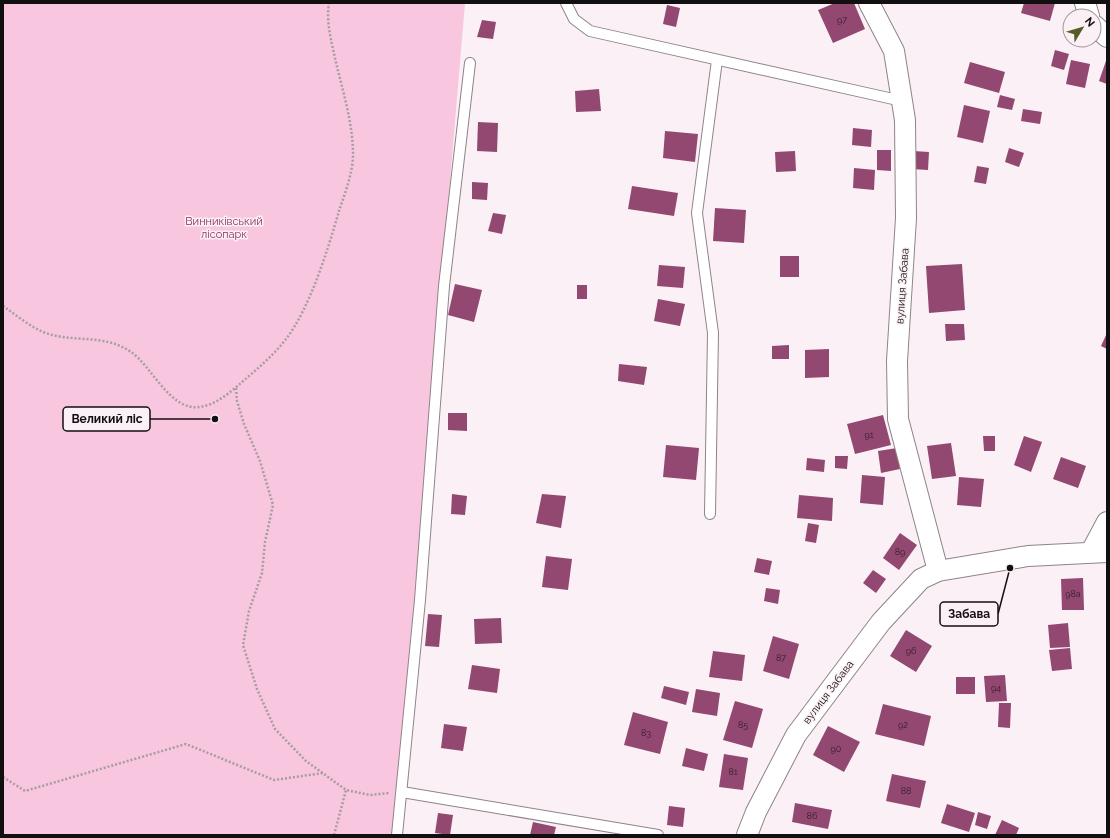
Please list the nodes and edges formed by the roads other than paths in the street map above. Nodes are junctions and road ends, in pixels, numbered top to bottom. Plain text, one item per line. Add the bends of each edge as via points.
1 (566, 3) edge
2 (869, 3) edge
3 (717, 60) junction
4 (470, 64) dead end
5 (902, 101) junction
6 (710, 514) dead end
7 (1107, 522) edge
8 (1099, 552) edge
9 (938, 571) junction
10 (402, 792) junction
11 (397, 835) edge
12 (658, 835) edge
13 (747, 835) edge

1 - 3 lane via 574,19 590,31
2 - 5 street, вулиця Забава via 894,50
3 - 5 lane
3 - 6 lane via 697,213 712,334
4 - 10 lane via 444,286 420,600
5 - 9 street, вулиця Забава via 905,120 906,218 897,361 898,419
7 - 8 street, вулиця Забава
8 - 9 street, вулиця Забава via 1028,556
9 - 13 street, вулиця Забава via 921,578 881,622 814,709 796,735 756,812
10 - 11 lane
10 - 12 lane

